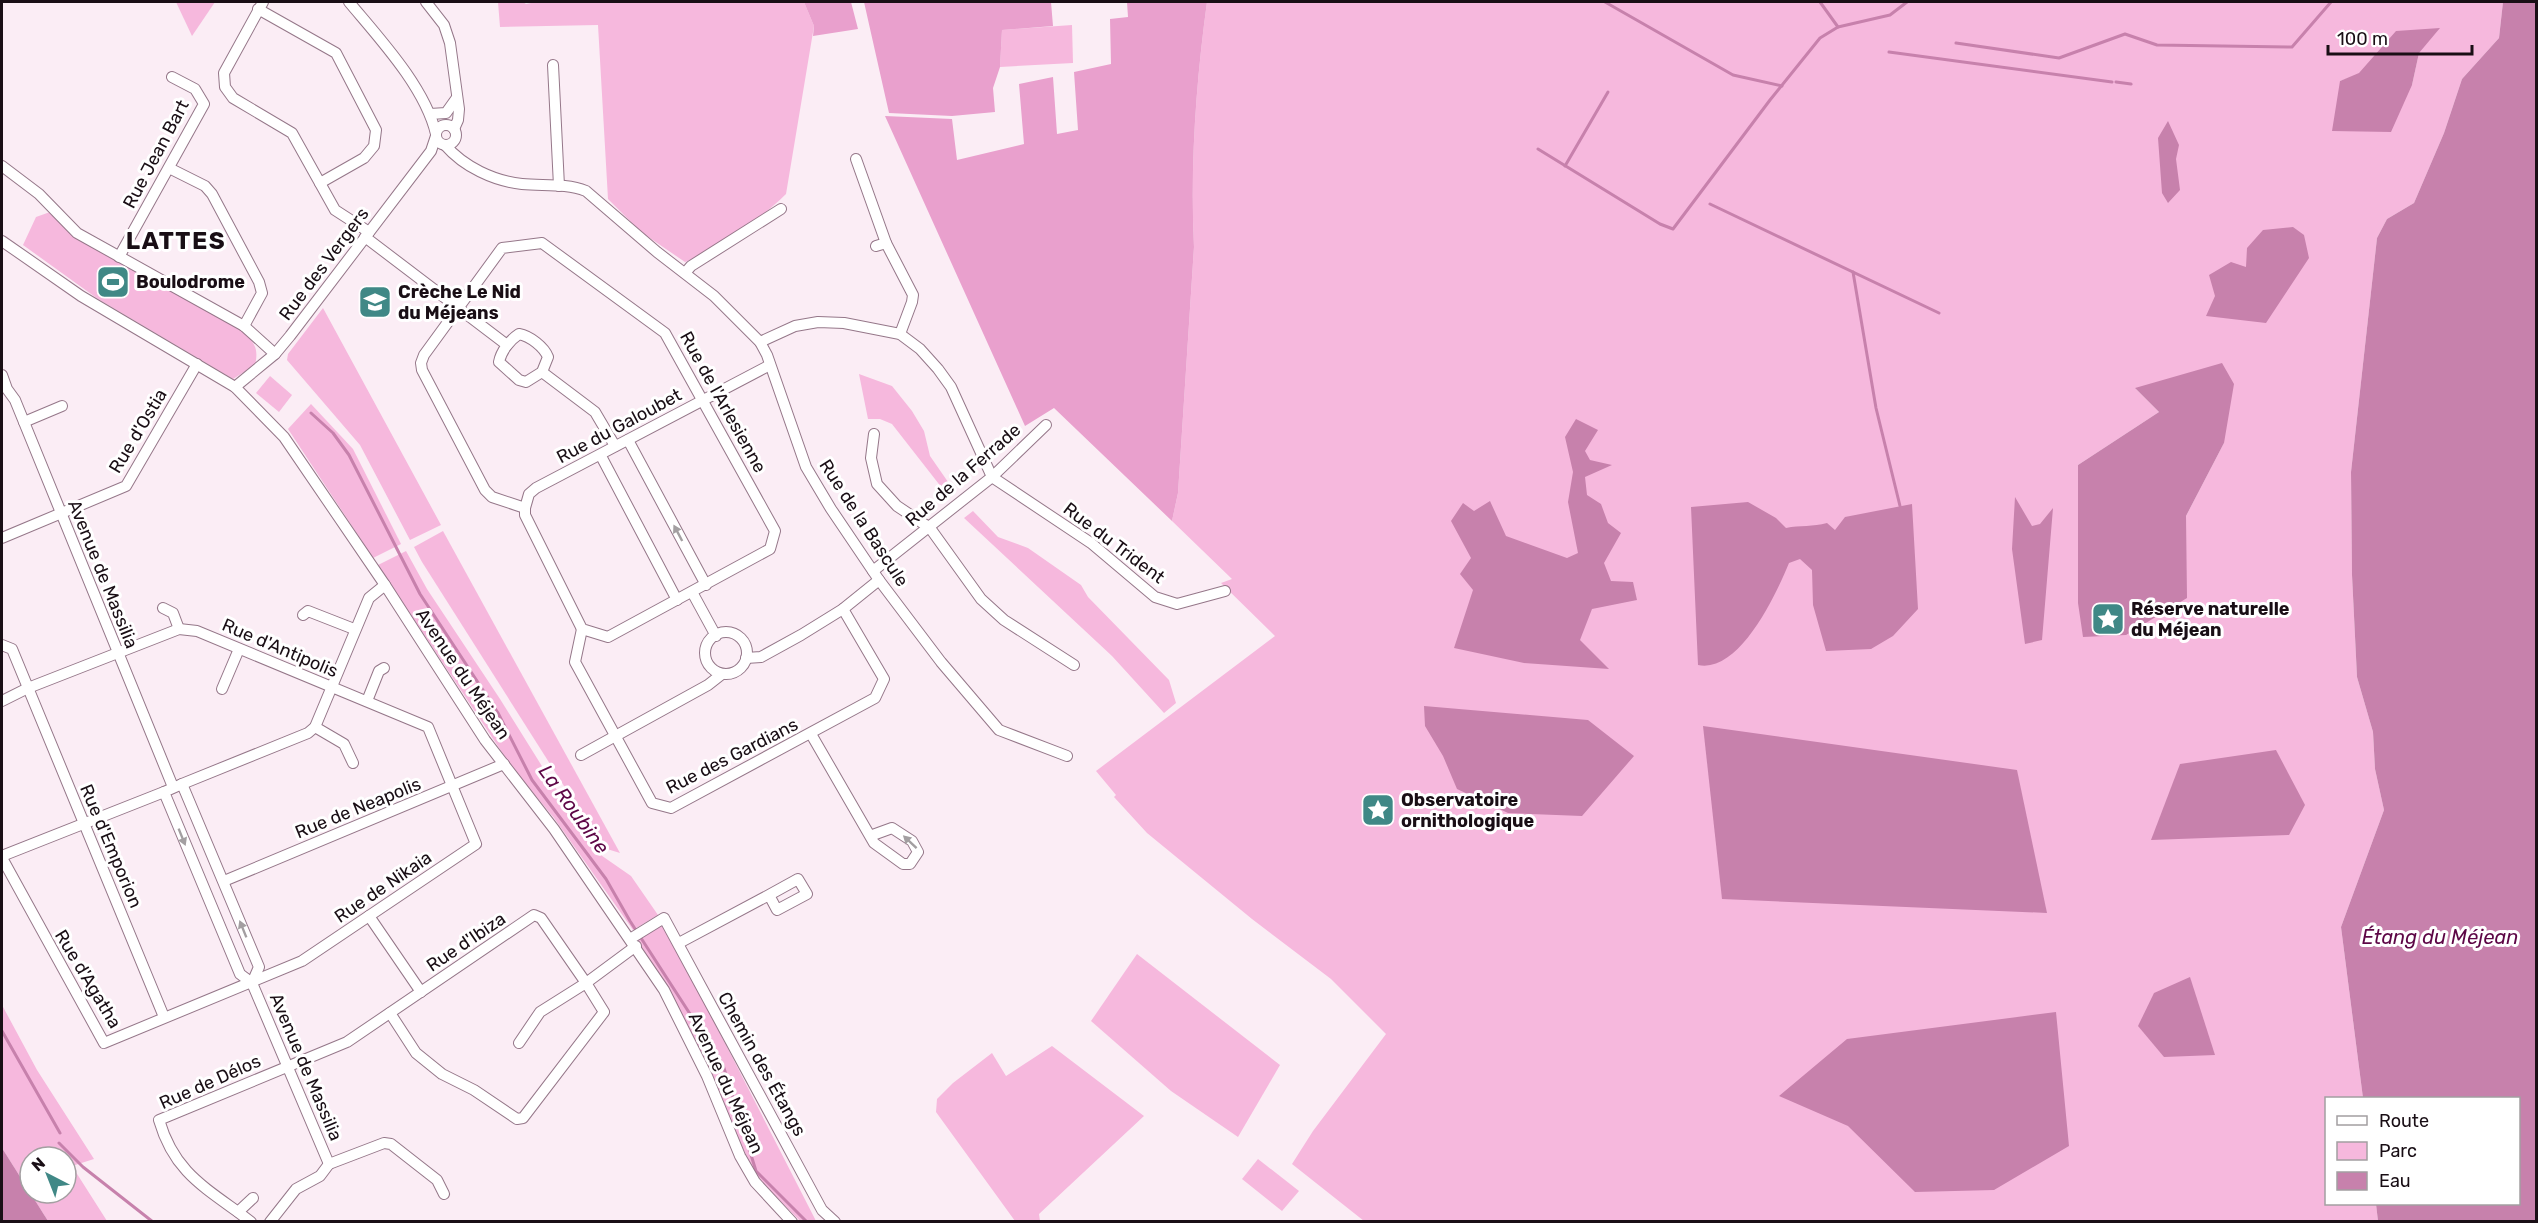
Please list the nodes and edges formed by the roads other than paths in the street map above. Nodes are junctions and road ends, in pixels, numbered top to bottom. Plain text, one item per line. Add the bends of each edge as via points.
1 (349, 2) edge
2 (426, 2) edge
3 (261, 5) edge
4 (553, 65) dead end
5 (172, 77) dead end
6 (456, 99) junction
7 (431, 116) junction
8 (445, 135) junction
9 (856, 159) dead end
10 (2, 166) edge
11 (169, 168) junction
12 (320, 183) junction
13 (559, 186) junction
14 (781, 209) dead end
15 (367, 235) junction
16 (2, 241) edge
17 (118, 257) junction
18 (685, 273) junction
19 (460, 309) junction
20 (244, 326) junction
21 (900, 334) junction
22 (760, 342) junction
23 (507, 345) junction
24 (275, 354) junction
25 (197, 364) junction
26 (770, 365) junction
27 (542, 372) junction
28 (3, 382) edge
29 (235, 387) junction
30 (704, 399) junction
31 (62, 406) dead end
32 (24, 422) junction
33 (1046, 425) dead end
34 (873, 434) dead end
35 (628, 440) junction
36 (615, 446) junction
37 (601, 456) junction
38 (992, 477) junction
39 (525, 508) junction
40 (61, 514) junction
41 (930, 528) junction
42 (2, 538) edge
43 (876, 576) junction
44 (385, 585) junction
45 (705, 585) junction
46 (1225, 591) dead end
47 (692, 592) junction
48 (677, 600) junction
49 (163, 608) dead end
50 (843, 609) junction
51 (303, 615) dead end
52 (179, 629) junction
53 (354, 629) junction
54 (582, 629) junction
55 (716, 636) junction
56 (2, 645) edge
57 (239, 649) junction
58 (118, 653) junction
59 (746, 658) junction
60 (1074, 665) dead end
61 (384, 668) dead end
62 (722, 674) junction
63 (330, 687) junction
64 (28, 688) junction
65 (222, 688) dead end
66 (2, 701) edge
67 (367, 701) junction
68 (315, 727) junction
69 (811, 734) junction
70 (616, 736) junction
71 (581, 755) dead end
72 (1067, 756) dead end
73 (353, 763) dead end
74 (504, 764) junction
75 (453, 786) junction
76 (173, 788) junction
77 (83, 823) junction
78 (870, 836) dead end
79 (2, 857) edge
80 (224, 881) junction
81 (769, 895) dead end
82 (369, 916) junction
83 (633, 943) junction
84 (679, 943) junction
85 (586, 982) junction
86 (252, 983) junction
87 (421, 992) junction
88 (390, 1013) junction
89 (164, 1017) junction
90 (519, 1043) dead end
91 (287, 1067) junction
92 (329, 1164) junction
93 (444, 1194) dead end
94 (253, 1198) dead end
95 (237, 1212) junction
96 (250, 1221) edge
97 (270, 1221) edge
98 (792, 1221) edge
99 (835, 1221) edge

1 - 7 street via 396,60
2 - 6 street via 447,34
3 - 12 street via 224,73 225,87 233,98 292,133
3 - 12 street via 336,53 376,130 374,146 364,158
4 - 13 street
5 - 11 street, Rue Jean Bart via 195,89 204,104
6 - 7 street via 446,113
6 - 8 street via 458,120
7 - 8 street
8 - 13 street, Rue de la Bascule via 461,160 486,174 521,184
8 - 15 street, Rue des Vergers
9 - 21 street via 881,245 913,295
10 - 17 street via 39,194 77,233
11 - 17 street, Rue Jean Bart
11 - 20 street via 205,186 212,194 259,282 262,293
12 - 15 street via 335,210
13 - 18 street, Rue de la Bascule via 586,191
14 - 18 street
15 - 19 street
15 - 24 street, Rue des Vergers
16 - 25 street, Avenue du Méjean via 81,296
17 - 20 street
18 - 22 street, Rue de la Bascule via 734,314
19 - 23 street
19 - 30 street, Rue de l'Arlesienne via 502,248 542,243 666,333
19 - 39 street, Rue de l'Arlesienne via 424,355 422,370 485,490 492,497
20 - 24 street
21 - 22 street via 818,322 795,326
21 - 38 street via 926,356 951,387
22 - 26 street, Rue de la Bascule
23 - 27 street via 519,334 526,335 548,354
23 - 27 street via 499,362 519,380 526,382
24 - 29 street, Rue des Vergers
25 - 29 street, Avenue du Méjean
25 - 40 street, Rue d'Ostia via 126,486
26 - 30 street, Rue du Galoubet
26 - 43 street, Rue de la Bascule via 806,467
27 - 36 street via 595,412
28 - 32 street, Avenue de Massilia
29 - 44 street, Avenue du Méjean via 284,437
30 - 35 street, Rue du Galoubet
30 - 45 street, Rue de l'Arlesienne via 775,531 770,549
31 - 32 street
32 - 40 street, Avenue de Massilia
33 - 38 street, Rue de la Ferrade
34 - 41 street via 871,458 877,484 897,506
35 - 36 street, Rue du Galoubet
45 -> 35 street
36 - 37 street, Rue du Galoubet
37 - 39 street, Rue du Galoubet via 536,488 529,494
37 - 48 street
38 - 41 street, Rue de la Ferrade
38 - 46 street, Rue du Trident via 1091,543 1155,597 1178,604
39 - 54 street
40 - 42 street, Rue d'Ostia
40 - 58 street, Avenue de Massilia
41 - 43 street, Rue de la Ferrade
41 - 60 street via 981,599 1004,620
43 - 50 street, Rue de la Ferrade
43 - 72 street, Rue de la Bascule via 999,730
44 - 53 street via 369,598
44 - 74 street, Avenue du Méjean via 484,740
45 - 47 street, Rue de l'Arlesienne
47 - 48 street, Rue de l'Arlesienne
47 - 55 street
48 - 54 street, Rue de l'Arlesienne via 608,637
49 - 52 street via 173,613
50 - 59 street, Rue de la Ferrade via 761,657
50 - 69 street, Rue des Gardians via 884,679 875,699
51 - 53 street via 308,611
52 - 57 street, Rue d'Antipolis via 197,631
52 - 58 street
53 - 63 street
54 - 70 street, Rue des Gardians via 575,662
55 - 59 street via 735,635 745,644
55 - 62 street via 705,653 710,666
56 - 64 street, Rue d'Emporion via 12,649
57 - 63 street, Rue d'Antipolis
57 - 65 street
58 - 64 street
58 - 76 street, Avenue de Massilia
59 - 62 street via 736,672
61 - 67 street
62 - 70 street via 708,686
63 - 67 street, Rue d'Antipolis
63 - 68 street
64 - 66 street
64 - 77 street, Rue d'Emporion
67 - 75 street, Rue d'Antipolis via 428,727
68 - 73 street via 344,744
68 - 76 street
69 - 70 street, Rue des Gardians via 671,808 652,803
69 - 78 street
70 - 71 street
74 - 75 street, Rue de Neapolis
74 - 83 street, Avenue du Méjean
75 - 80 street, Rue de Neapolis
75 - 82 street, Rue de Nikaia via 476,844
76 - 77 street
76 - 80 street, Avenue de Massilia
76 -> 86 street, Avenue de Massilia via 240,974
77 - 79 street
77 - 89 street, Rue d'Emporion
79 - 89 street, Rue d'Agatha via 104,1043
86 -> 80 street, Avenue de Massilia via 259,967
81 - 84 street
82 - 86 street, Rue de Nikaia via 302,961
82 - 87 street
83 - 84 street, Chemin des Étangs via 661,920
83 - 85 street
83 - 98 street, Avenue du Méjean via 683,1027 740,1156 755,1182
84 - 99 street, Chemin des Étangs via 822,1210
85 - 87 street, Rue d'Ibiza via 541,918 534,915
85 - 88 street via 604,1012 523,1118 517,1119 424,1060
85 - 90 street via 540,1012
86 - 89 street, Rue d'Agatha
86 - 91 street, Avenue de Massilia
87 - 88 street, Rue d'Ibiza
88 - 91 street, Rue d'Ibiza via 347,1042
91 - 92 street, Avenue de Massilia
91 - 95 street, Rue de Délos via 159,1120 165,1140 189,1176
92 - 93 street via 384,1143 391,1144 437,1180
92 - 97 street via 320,1176 296,1189
94 - 95 street
95 - 96 street, Rue de Délos

